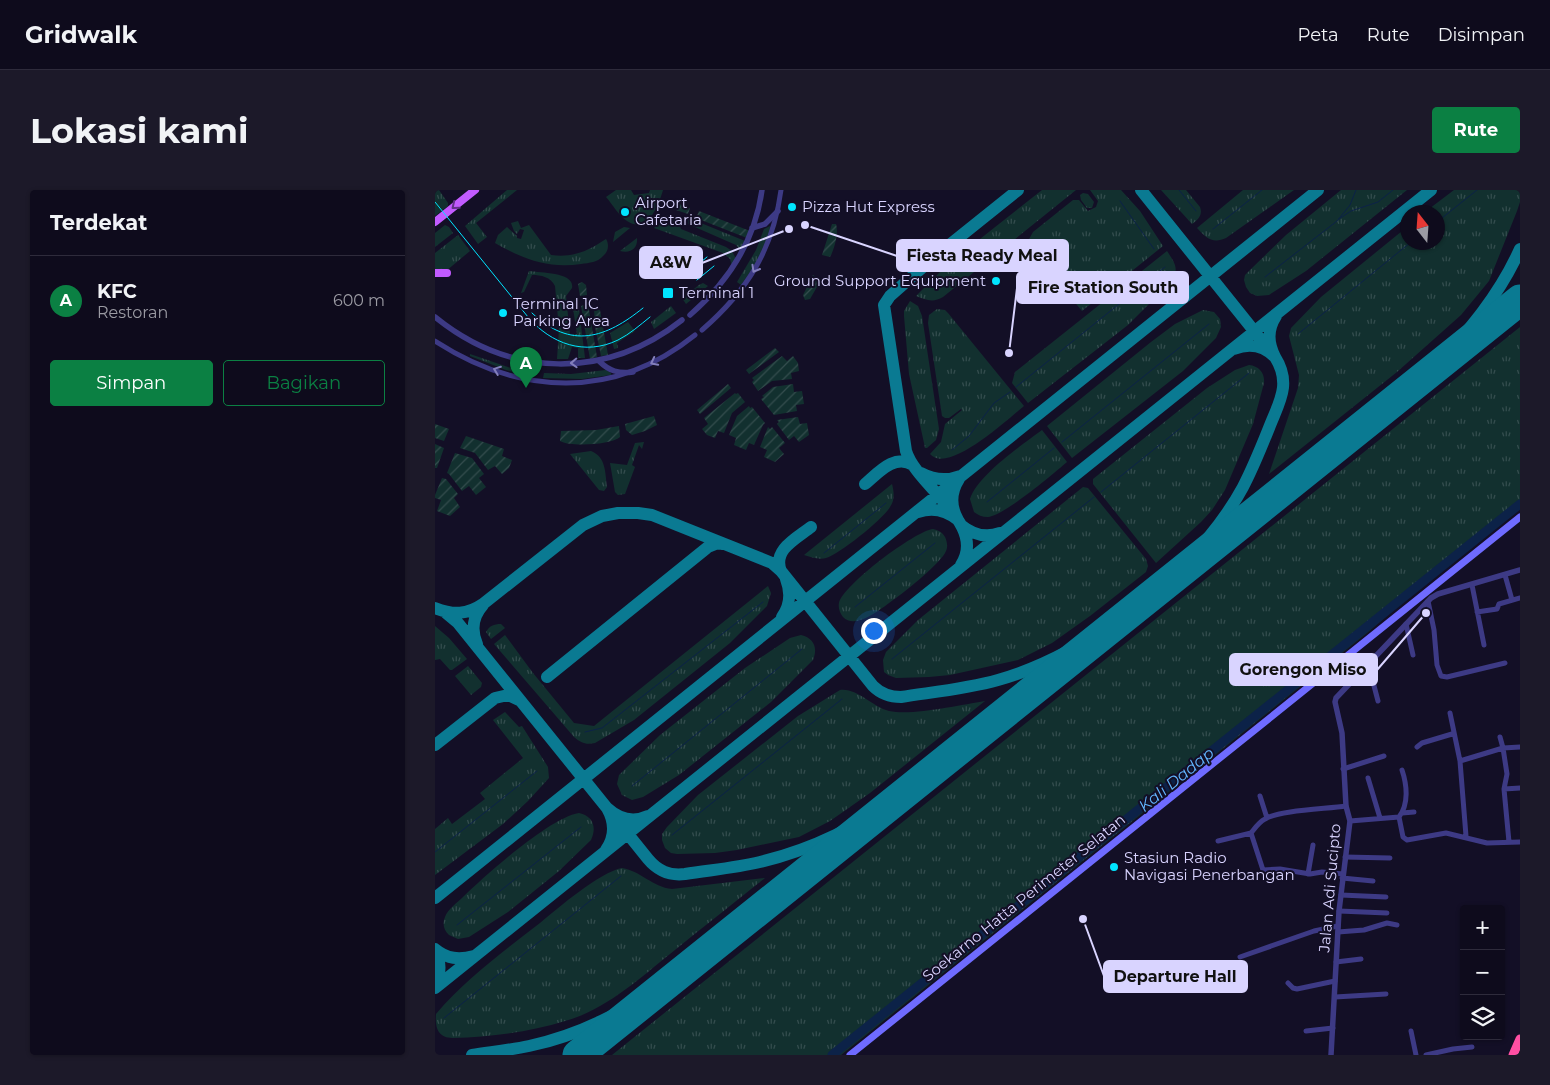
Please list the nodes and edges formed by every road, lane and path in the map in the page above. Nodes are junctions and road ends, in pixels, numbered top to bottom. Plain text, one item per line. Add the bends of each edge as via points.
1 (475, 190) edge
2 (762, 190) edge
3 (781, 190) edge
4 (778, 211) junction
5 (435, 222) edge
6 (752, 228) junction
7 (435, 273) edge
8 (447, 274) dead end
9 (690, 314) dead end
10 (435, 317) edge
11 (683, 320) dead end
12 (702, 330) dead end
13 (695, 335) dead end
14 (435, 341) edge
15 (599, 361) junction
16 (633, 372) junction
17 (1520, 517) edge
18 (1520, 570) edge
19 (1505, 575) junction
20 (1472, 585) junction
21 (1520, 598) edge
22 (1512, 600) junction
23 (1428, 602) junction
24 (1477, 612) junction
25 (1407, 624) junction
26 (1484, 645) dead end
27 (1413, 655) dead end
28 (1369, 663) junction
29 (1505, 663) dead end
30 (1377, 701) dead end
31 (1450, 714) dead end
32 (1454, 736) junction
33 (1500, 737) dead end
34 (1417, 747) dead end
35 (1520, 747) edge
36 (1503, 748) junction
37 (1384, 756) dead end
38 (1460, 761) junction
39 (1343, 769) junction
40 (1402, 770) dead end
41 (1368, 778) dead end
42 (1520, 788) edge
43 (1505, 790) junction
44 (1260, 796) dead end
45 (1346, 806) junction
46 (1414, 812) dead end
47 (1401, 815) junction
48 (1267, 818) junction
49 (1380, 818) junction
50 (1350, 821) junction
51 (1251, 833) junction
52 (1466, 836) junction
53 (1218, 841) dead end
54 (1509, 842) junction
55 (1520, 842) edge
56 (1313, 845) dead end
57 (1345, 857) junction
58 (1390, 858) dead end
59 (1308, 874) junction
60 (1342, 876) junction
61 (1373, 881) dead end
62 (1341, 895) junction
63 (1385, 898) dead end
64 (1339, 911) junction
65 (1387, 913) dead end
66 (1397, 925) dead end
67 (1338, 929) junction
68 (1240, 957) dead end
69 (1361, 959) dead end
70 (1335, 962) junction
71 (1335, 980) junction
72 (1288, 983) dead end
73 (1386, 994) dead end
74 (1335, 997) junction
75 (1333, 1028) junction
76 (1307, 1031) dead end
77 (1411, 1031) dead end
78 (1520, 1039) edge
79 (1472, 1047) dead end
80 (850, 1055) edge
81 (1331, 1055) edge
82 (1416, 1055) edge
83 (1426, 1055) edge
84 (1513, 1055) edge

1 -> 5 main road
2 - 6 street
3 - 4 street
4 - 6 street via 765,224
4 -> 12 street via 765,251 753,274 730,303
6 - 9 street via 731,270 714,292
7 - 8 main road
15 -> 10 street via 551,364 514,357 452,331
11 - 15 street via 642,347
13 -> 16 street via 667,355
16 -> 14 street via 597,381 549,383 504,373 463,357
15 - 16 street via 616,372
17 - 80 main road, Soekarno Hatta Perimeter Selatan
18 - 19 street
19 - 20 street
19 - 22 street
20 - 23 street via 1438,594
20 - 24 street
21 - 22 street
22 - 24 street via 1499,604 1497,609
23 - 25 street
23 - 29 street via 1441,676
24 - 26 street
25 - 27 street
25 - 28 street
28 - 30 street
28 - 39 street, Jalan Adi Sucipto via 1335,702 1343,740
31 - 32 street
32 - 34 street
32 - 38 street
33 - 36 street
35 - 36 street
36 - 38 street
36 - 43 street via 1507,774
37 - 39 street
38 - 52 street
39 - 45 street, Jalan Adi Sucipto
40 - 47 street via 1406,796
41 - 49 street
42 - 43 street
43 - 54 street
44 - 48 street
45 - 48 street
45 - 50 street, Jalan Adi Sucipto
46 - 47 street
47 - 49 street
47 - 52 street via 1403,837 1407,840 1445,833
48 - 51 street
49 - 50 street
50 - 57 street, Jalan Adi Sucipto
51 - 53 street
51 - 59 street via 1262,870 1280,869
52 - 54 street via 1487,842
54 - 55 street
56 - 59 street
57 - 58 street
57 - 60 street, Jalan Adi Sucipto
59 - 60 street via 1322,872
60 - 61 street
60 - 62 street, Jalan Adi Sucipto
62 - 63 street
62 - 64 street, Jalan Adi Sucipto
64 - 65 street
64 - 67 street, Jalan Adi Sucipto
66 - 67 street via 1387,923 1364,930
67 - 68 street via 1315,931
67 - 70 street, Jalan Adi Sucipto
69 - 70 street
70 - 71 street, Jalan Adi Sucipto
71 - 72 street via 1297,989
71 - 74 street, Jalan Adi Sucipto
73 - 74 street
74 - 75 street, Jalan Adi Sucipto
75 - 76 street
75 - 81 street, Jalan Adi Sucipto
77 - 82 street
78 - 84 highway
79 - 83 street

